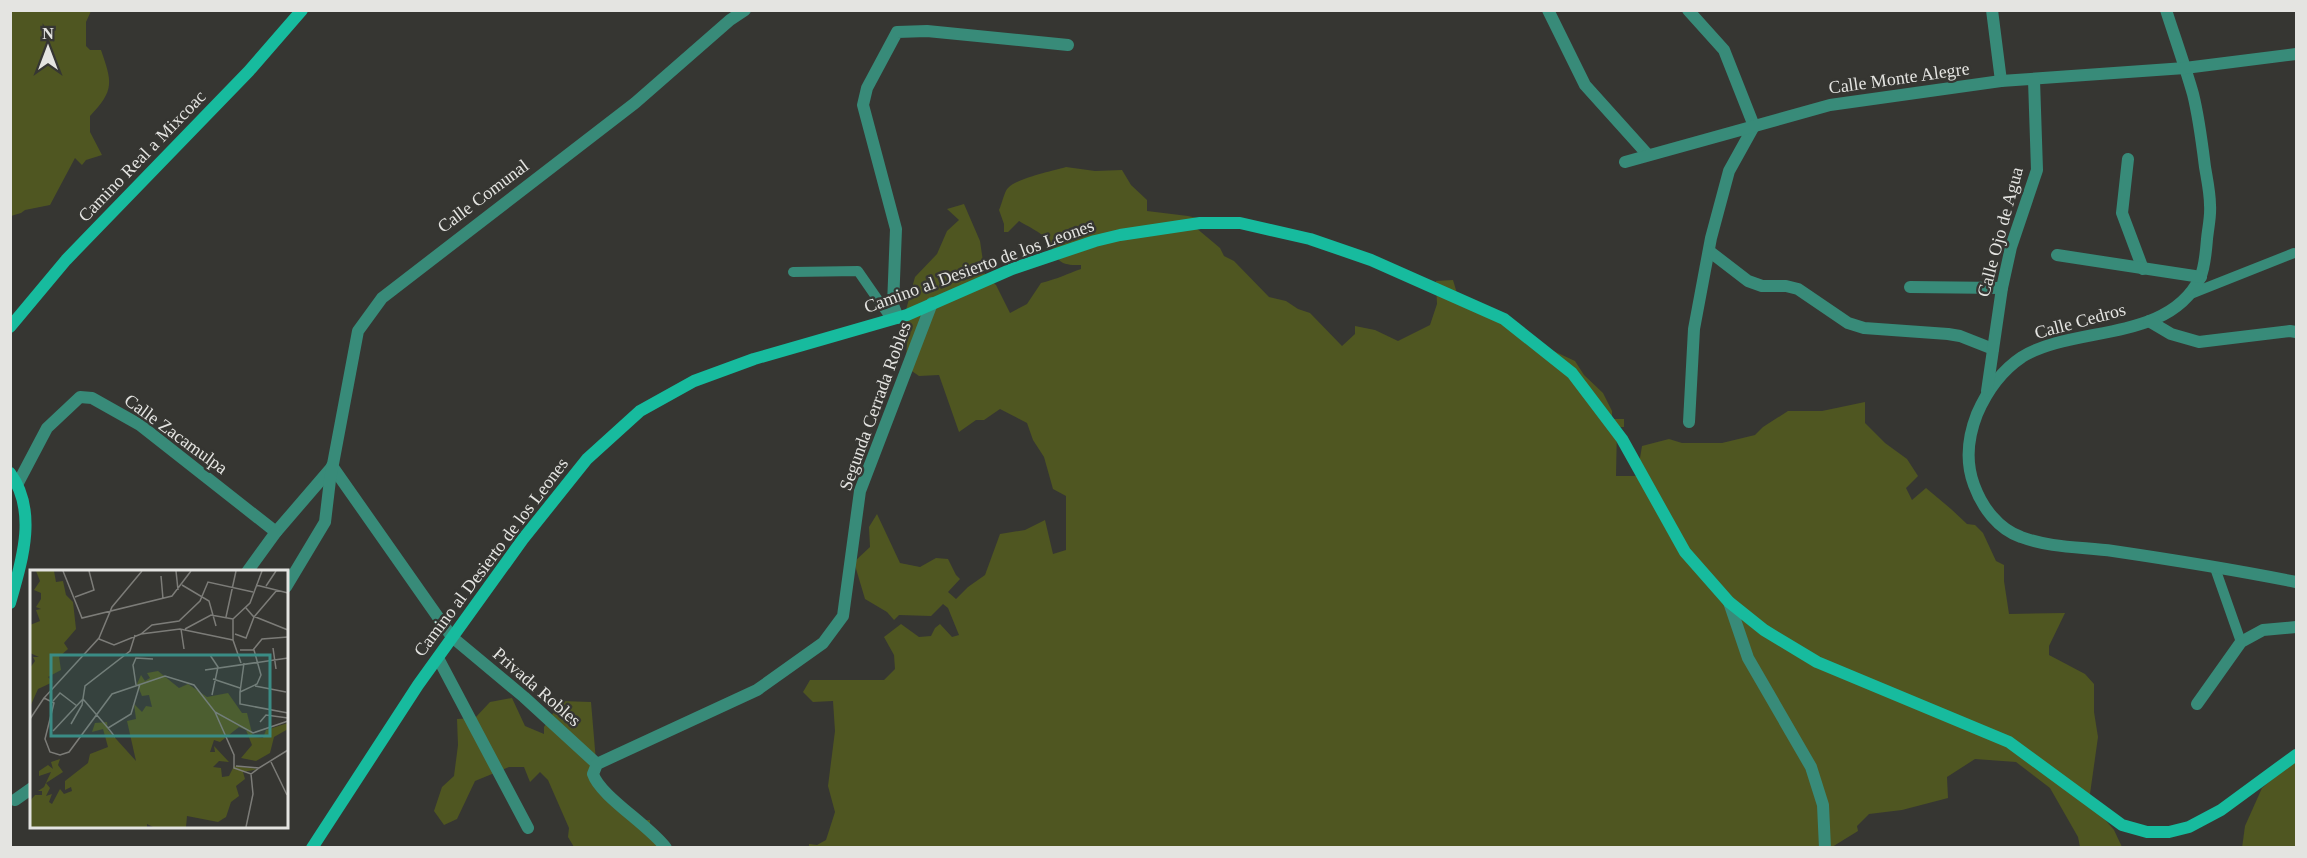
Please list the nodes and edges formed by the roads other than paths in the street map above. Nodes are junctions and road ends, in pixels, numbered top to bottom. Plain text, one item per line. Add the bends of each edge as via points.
1 (302, 10) edge
2 (745, 10) edge
3 (1548, 10) edge
4 (1688, 10) edge
5 (1992, 10) edge
6 (2166, 10) edge
7 (1068, 45) dead end
8 (2296, 54) edge
9 (2185, 68) junction
10 (2034, 80) junction
11 (2001, 81) junction
12 (1754, 126) junction
13 (1648, 155) junction
14 (2128, 159) dead end
15 (1625, 162) dead end
16 (1709, 251) junction
17 (2294, 253) dead end
18 (2057, 255) dead end
19 (2143, 269) junction
20 (794, 272) dead end
21 (2201, 277) junction
22 (1910, 287) dead end
23 (2002, 288) junction
24 (2188, 295) junction
25 (932, 303) junction
26 (895, 319) junction
27 (2149, 321) junction
28 (10, 327) edge
29 (2296, 332) edge
30 (1993, 349) junction
31 (1986, 393) junction
32 (1689, 422) dead end
33 (332, 466) junction
34 (14, 478) edge
35 (276, 532) junction
36 (2215, 568) junction
37 (248, 570) edge
38 (2296, 582) edge
39 (288, 584) edge
40 (1729, 602) junction
41 (10, 603) edge
42 (2296, 627) edge
43 (452, 638) junction
44 (2241, 642) junction
45 (438, 658) junction
46 (2198, 704) dead end
47 (2296, 755) edge
48 (595, 769) junction
49 (30, 789) edge
50 (15, 800) dead end
51 (528, 828) dead end
52 (665, 846) edge
53 (312, 848) edge
54 (1825, 848) edge

1 - 28 main road, Camino Real a Mixcoac via 249,71 66,260
2 - 33 street, Calle Comunal via 635,103 382,298 358,330
3 - 13 street via 1585,85
4 - 12 street via 1724,50
5 - 11 street
6 - 9 street, Calle Cedros
7 - 26 street via 927,30 897,32 867,88 863,105 896,229
8 - 9 street, Calle Monte Alegre
9 - 10 street, Calle Monte Alegre
9 - 21 street, Calle Cedros via 2201,136 2211,206
10 - 11 street, Calle Monte Alegre
10 - 23 street, Calle Ojo de Agua via 2037,170 2011,247
11 - 12 street, Calle Monte Alegre via 1830,105
12 - 13 street, Calle Monte Alegre
12 - 16 street via 1729,171
13 - 15 street, Calle Monte Alegre
14 - 19 street via 2122,213
16 - 30 street via 1748,281 1798,289 1848,323 1864,328 1960,336
16 - 32 street via 1694,329
17 - 24 lane
18 - 19 street
19 - 21 street
20 - 26 lane via 858,271
21 - 24 street, Calle Cedros
22 - 23 street
23 - 30 street, Calle Ojo de Agua
24 - 27 street, Calle Cedros
25 - 26 main road, Camino al Desierto de los Leones
25 - 40 main road, Camino al Desierto de los Leones via 1012,269 1095,241 1200,223 1240,223 1276,230 1371,260 1504,319 1572,373 1622,439 1685,552
25 - 48 street, Segunda Cerrada Robles via 860,491 843,616 824,643 757,690
26 - 43 main road, Camino al Desierto de los Leones via 694,381 640,411 587,459
27 - 29 street via 2171,334 2199,342
27 - 31 street, Calle Cedros via 2022,357
30 - 31 street, Calle Ojo de Agua
31 - 36 street, Calle Cedros via 1970,430 1968,451 1977,496 2002,527 2022,537 2055,544
33 - 35 street, Calle Comunal
33 - 39 street via 325,522
33 - 43 street
34 - 35 street, Calle Zacamulpa via 47,428 80,397 92,398 140,425
34 - 41 main road via 26,510 26,528
35 - 37 street, Calle Comunal
36 - 38 street, Calle Cedros
36 - 44 lane
40 - 47 main road, Camino al Desierto de los Leones via 1764,630 1817,662 2009,742 2122,825 2147,832 2189,827 2222,810
40 - 54 street via 1748,658 1811,766 1823,805
42 - 44 street via 2263,630
43 - 45 main road, Camino al Desierto de los Leones
43 - 48 street, Privada Robles via 524,697
44 - 46 street
45 - 51 street
45 - 53 main road, Camino al Desierto de los Leones
48 - 52 street, Privada Robles via 596,783
49 - 50 street

